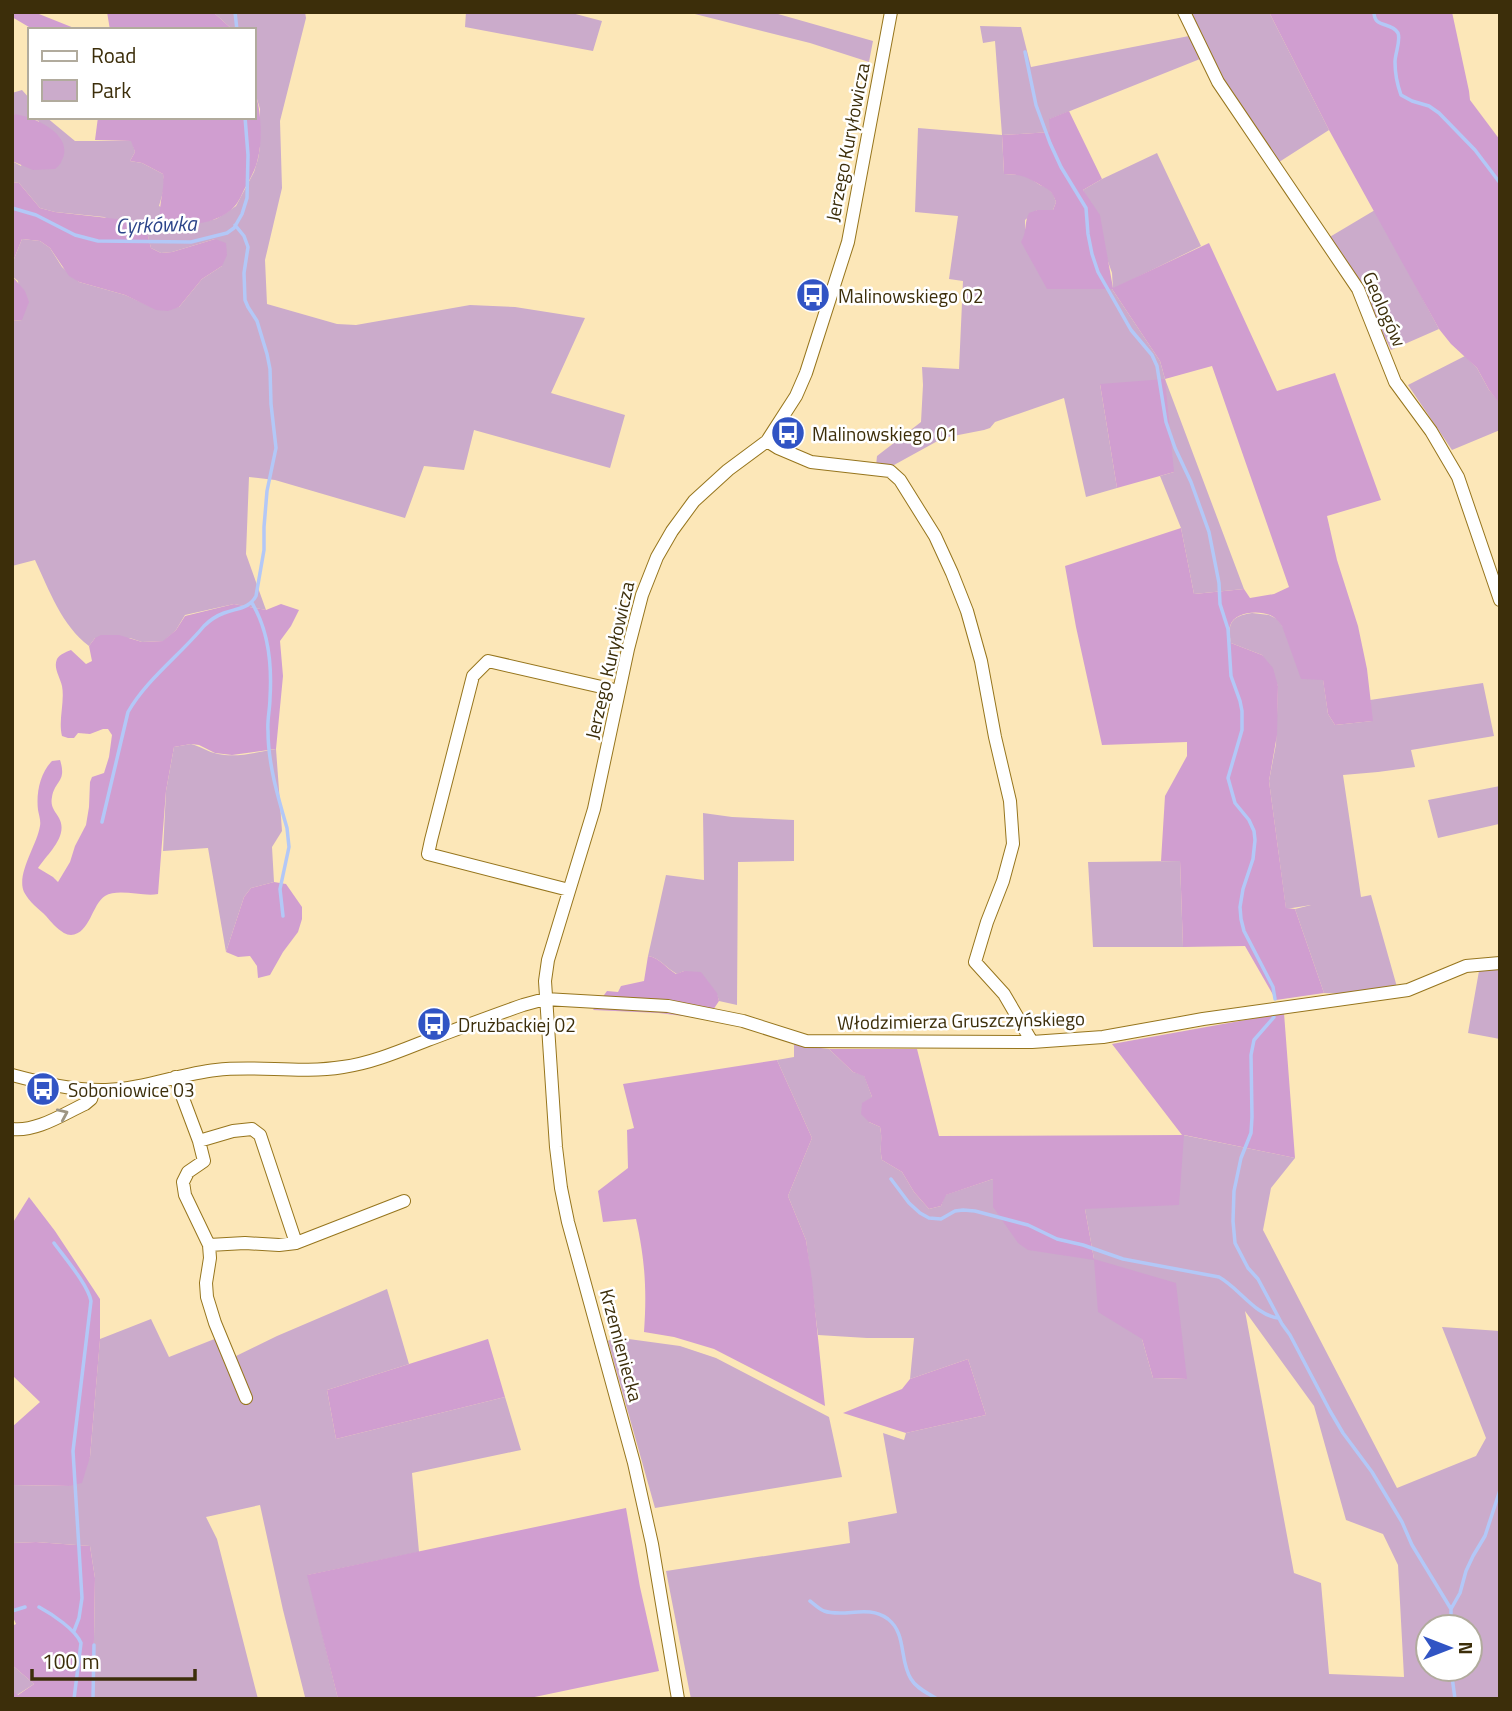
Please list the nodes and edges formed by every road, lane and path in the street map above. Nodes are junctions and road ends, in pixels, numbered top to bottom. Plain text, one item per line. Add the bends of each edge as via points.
1 (891, 12) edge
2 (1184, 12) edge
3 (767, 441) junction
4 (1500, 600) edge
5 (619, 691) junction
6 (569, 890) junction
7 (1500, 963) edge
8 (545, 999) junction
9 (1032, 1042) junction
10 (12, 1075) edge
11 (175, 1077) junction
12 (94, 1090) junction
13 (12, 1129) edge
14 (199, 1141) junction
15 (404, 1201) dead end
16 (296, 1243) junction
17 (209, 1245) junction
18 (246, 1398) dead end
19 (678, 1699) edge

1 - 3 street, Jerzego Kuryłowicza via 848,242 801,385
2 - 4 street, Geologów via 1218,82 1364,300 1395,382 1458,477
3 - 5 street, Jerzego Kuryłowicza via 694,501 667,540 642,595
3 - 9 street via 811,462 890,471 935,536 952,572 981,661 1010,801 1013,844 975,962 1004,994
5 - 6 street, Jerzego Kuryłowicza via 594,809
5 - 6 street via 488,661 473,676 431,840 428,854
6 - 8 street, Jerzego Kuryłowicza via 548,960
7 - 9 street, Włodzimierza Gruszczyńskiego via 1466,966 1408,990 1103,1037
8 - 9 street, Włodzimierza Gruszczyńskiego via 668,1006 743,1021 806,1041
8 - 11 street via 346,1067 317,1071 222,1069
8 - 19 street, Krzemieniecka via 561,1188 634,1462
10 - 12 street
11 - 12 street
11 - 14 street
13 -> 12 street via 34,1127 85,1104
14 - 16 street via 252,1129 260,1135
14 - 17 street via 204,1161 188,1172 183,1182
15 - 16 street
16 - 17 street
17 - 18 street via 206,1297

